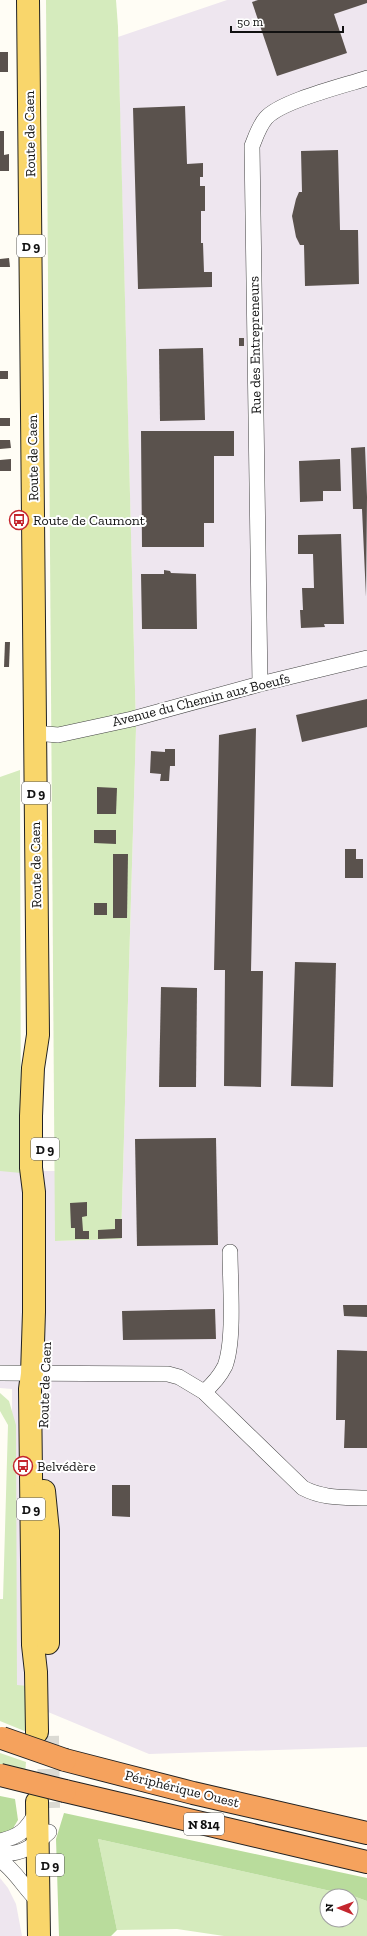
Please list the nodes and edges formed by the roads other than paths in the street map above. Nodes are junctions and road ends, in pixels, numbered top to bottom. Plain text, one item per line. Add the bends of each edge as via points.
1 (28, 0) edge
2 (367, 78) edge
3 (367, 658) edge
4 (260, 684) junction
5 (35, 733) junction
6 (230, 1252) dead end
7 (0, 1374) edge
8 (38, 1374) junction
9 (204, 1392) junction
10 (367, 1498) edge
11 (1, 1738) edge
12 (0, 1775) edge
13 (41, 1808) joint
14 (367, 1833) edge
15 (43, 1838) junction
16 (0, 1841) edge
17 (0, 1853) edge
18 (0, 1860) edge
19 (367, 1862) edge
20 (38, 1907) junction
21 (31, 1936) edge
22 (39, 1936) edge
23 (52, 1936) edge

1 - 5 main road, Route de Caen / D 9
2 - 4 street, Rue des Entrepreneurs via 280,107 267,118 257,132 252,146
3 - 4 street, Avenue du Chemin aux Boeufs
4 - 5 street, Avenue du Chemin aux Boeufs via 132,719 58,735
5 - 8 main road, Route de Caen / D 9 via 38,1035 44,1068 45,1113 46,1349
6 - 9 street via 228,1353 220,1373
7 - 8 street
8 - 8 main road, Route de Caen / D 9 via 48,1531 42,1734 33,1645 30,1389
8 - 9 street via 168,1374 179,1377
9 - 10 street via 303,1488 316,1495
11 - 14 highway, Périphérique Ouest / N 814, bridge via 65,1760 193,1793
12 - 19 highway, Périphérique Ouest / N 814, bridge
13 - 15 main road, D 9
13 - 16 street via 21,1833 14,1838
15 - 17 street via 19,1853
15 - 20 main road
15 - 23 main road, D 9
18 - 20 street via 14,1871
20 - 21 street
20 - 22 main road

